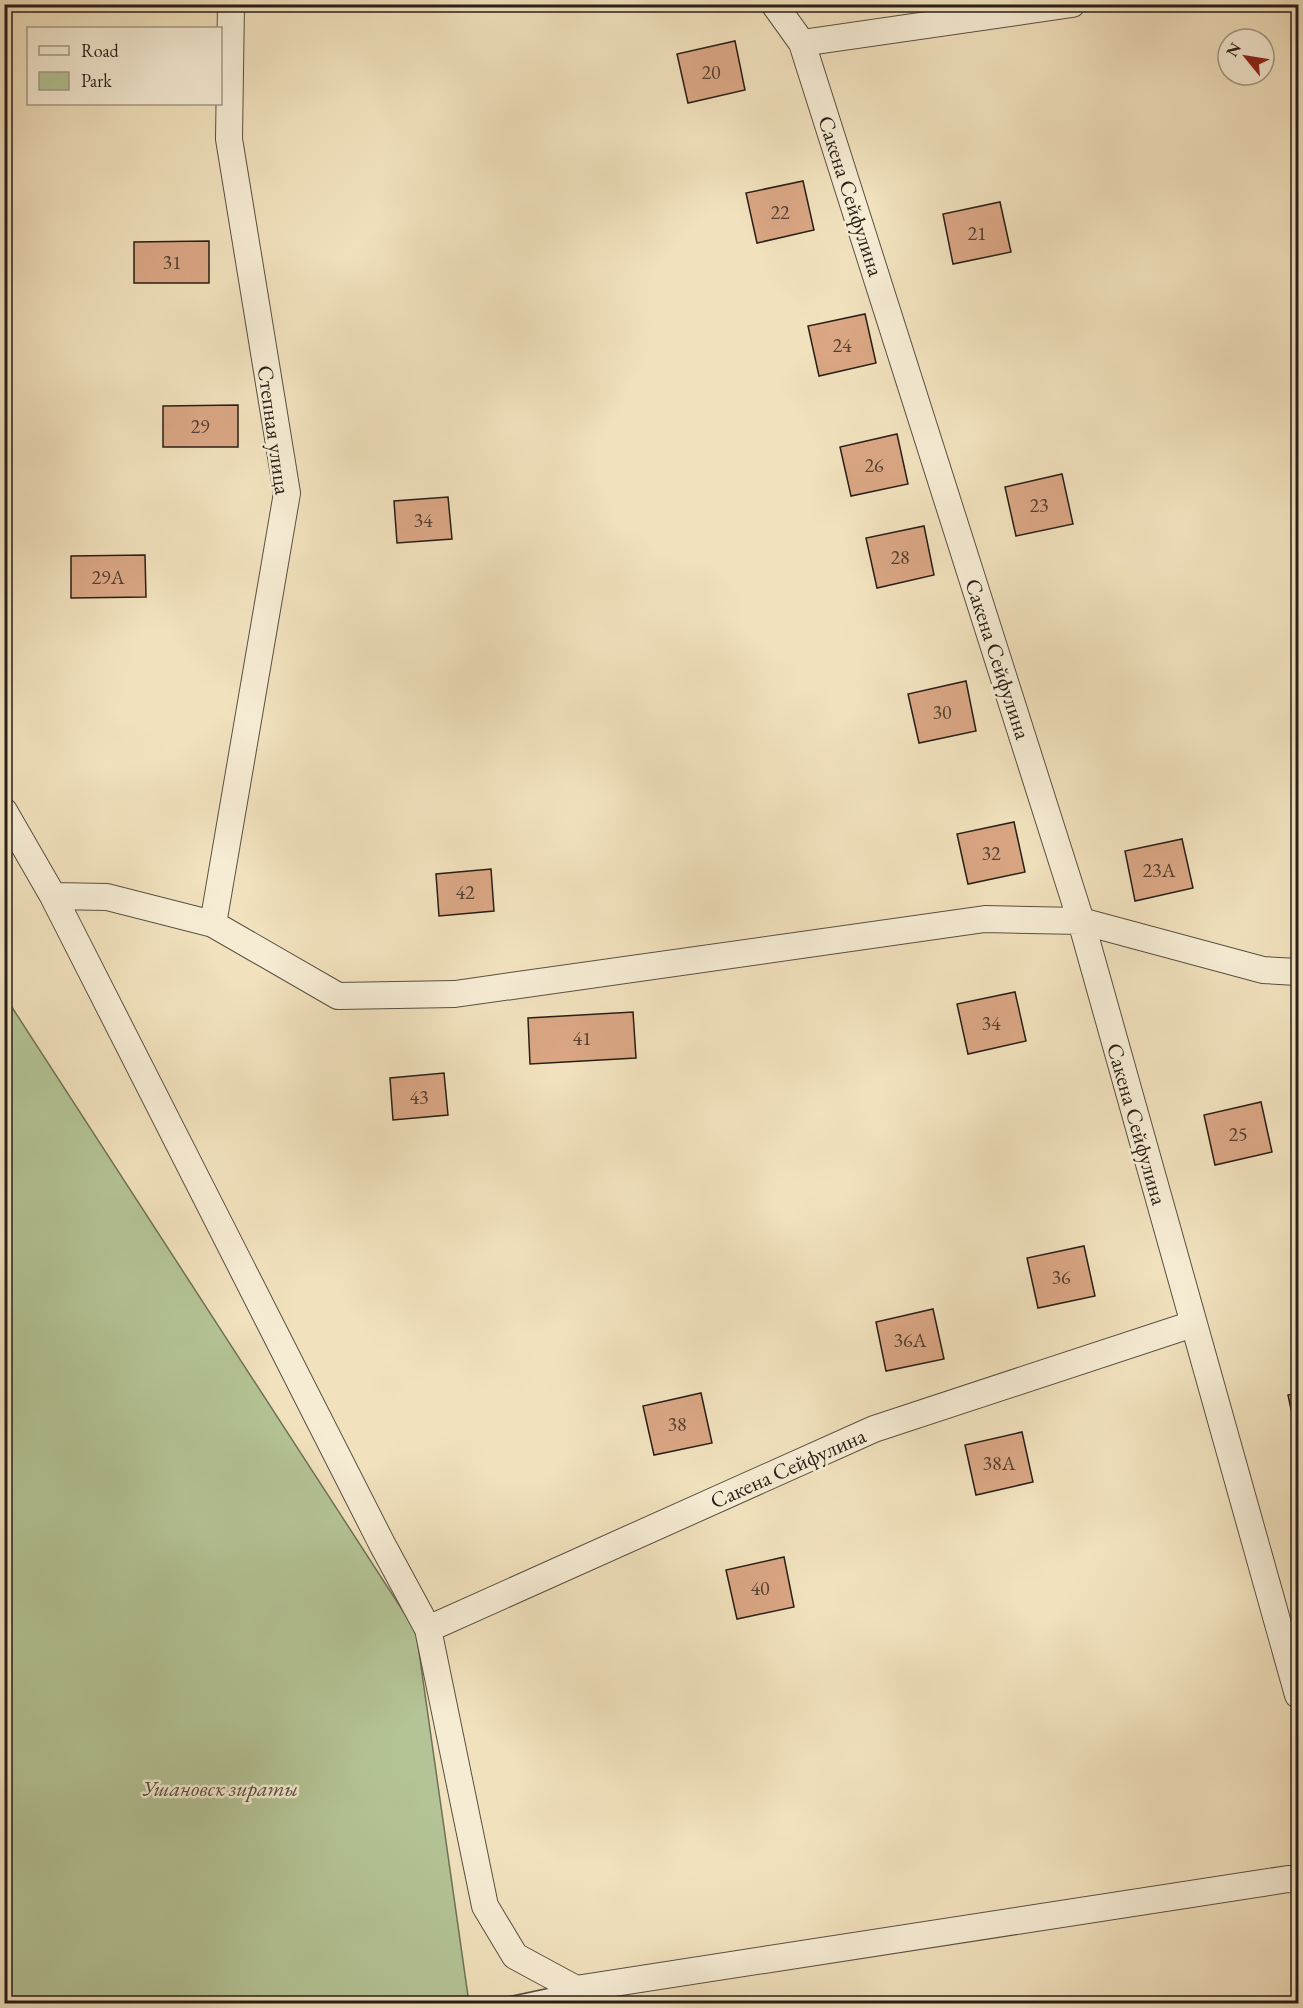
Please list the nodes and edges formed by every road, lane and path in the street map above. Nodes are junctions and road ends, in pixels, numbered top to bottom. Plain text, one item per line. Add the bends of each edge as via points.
1 (231, 4) edge
2 (774, 4) edge
3 (1072, 4) edge
4 (802, 43) junction
5 (4, 811) edge
6 (53, 896) junction
7 (1081, 921) junction
8 (213, 924) junction
9 (1299, 972) edge
10 (1193, 1324) junction
11 (428, 1629) junction
12 (1299, 1695) edge
13 (1299, 1880) edge
14 (576, 1989) junction
15 (507, 2004) edge

1 - 8 street, Степная улица via 229,139 287,493
2 - 4 street, Сакена Сейфулина
3 - 4 street
4 - 7 street, Сакена Сейфулина
5 - 6 street
6 - 8 street via 107,897
6 - 11 street
7 - 8 street via 985,919 455,994 338,996
7 - 9 street via 1263,970
7 - 10 street, Сакена Сейфулина
10 - 11 street, Сакена Сейфулина via 874,1429
10 - 12 street, Сакена Сейфулина
11 - 14 street via 485,1906 515,1956
13 - 14 street
14 - 15 lane

